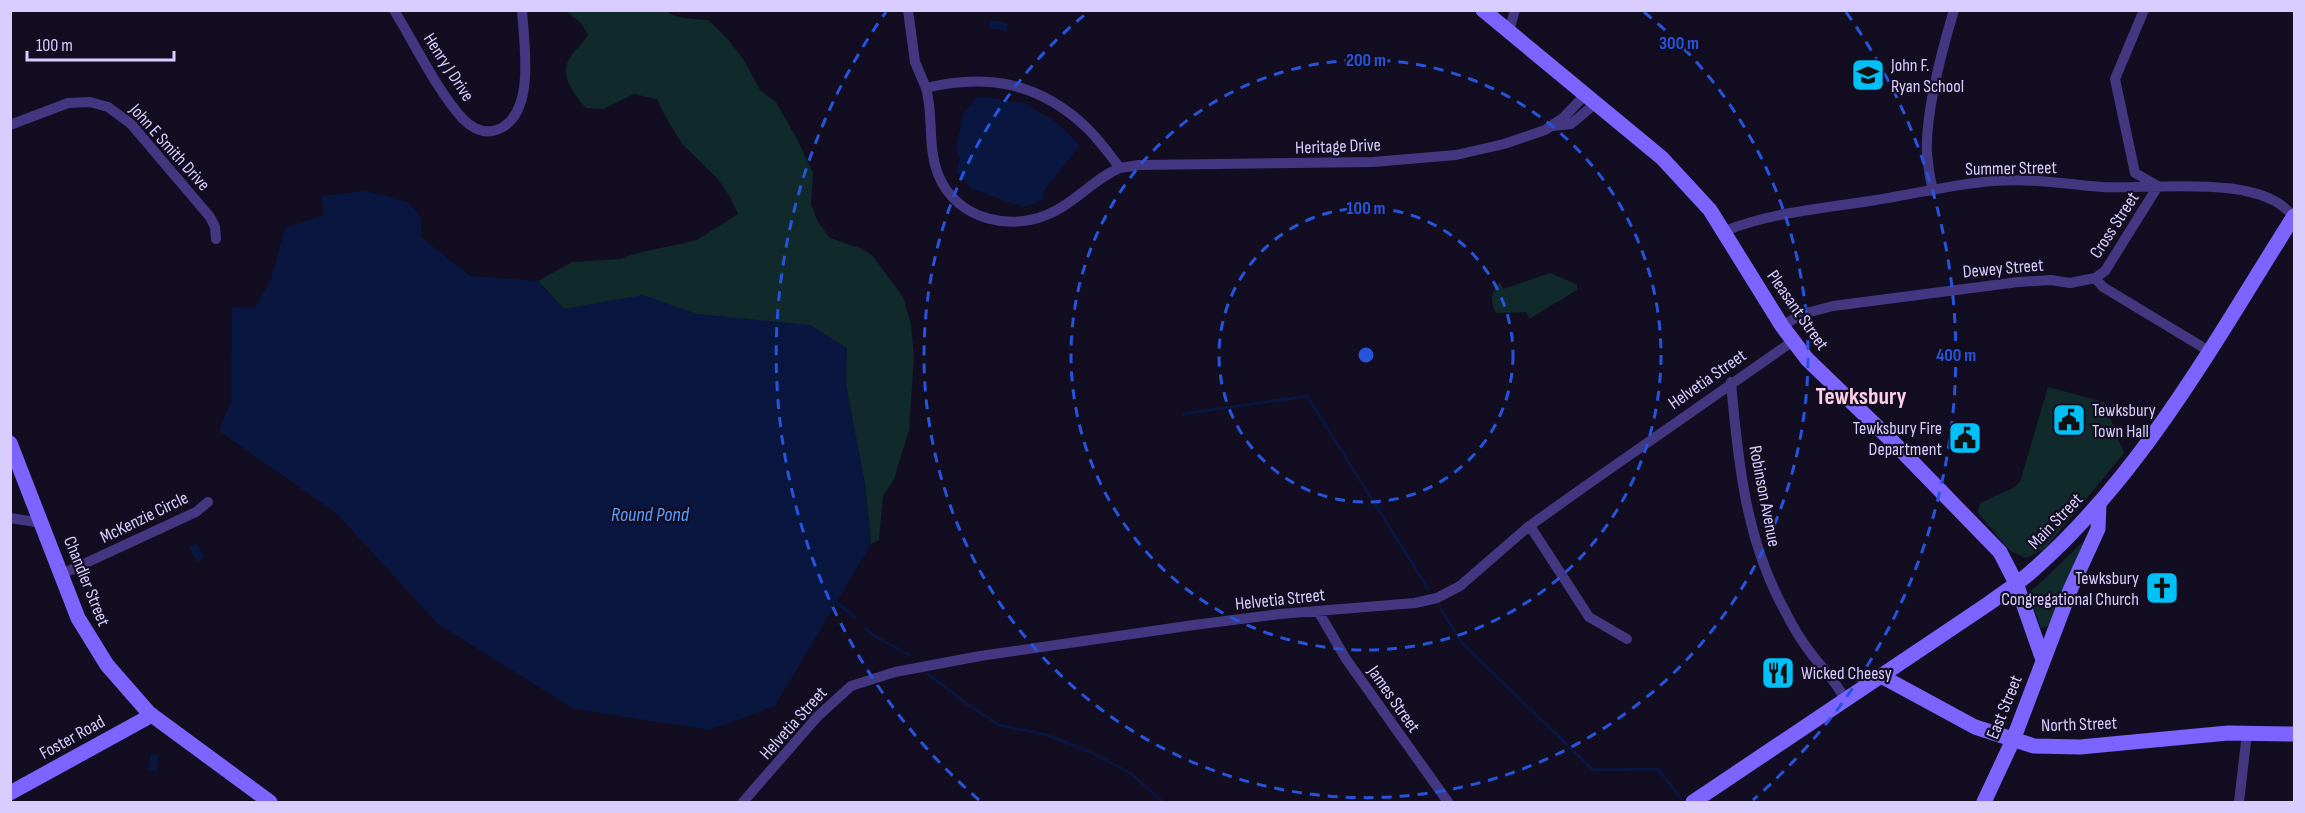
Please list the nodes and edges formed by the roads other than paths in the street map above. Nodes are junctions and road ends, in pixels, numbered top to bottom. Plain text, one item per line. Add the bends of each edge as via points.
1 (394, 10) edge
2 (522, 10) edge
3 (908, 10) edge
4 (1483, 10) edge
5 (1515, 10) edge
6 (1954, 10) edge
7 (2144, 10) edge
8 (1509, 31) junction
9 (926, 88) junction
10 (1591, 99) junction
11 (10, 125) edge
12 (1120, 168) junction
13 (2158, 186) junction
14 (1933, 191) junction
15 (2294, 217) edge
16 (1725, 231) junction
17 (216, 239) dead end
18 (2095, 278) junction
19 (1782, 326) junction
20 (1793, 341) junction
21 (2209, 351) junction
22 (1731, 382) junction
23 (10, 443) edge
24 (208, 502) dead end
25 (2099, 504) junction
26 (10, 518) edge
27 (42, 523) junction
28 (1530, 526) junction
29 (62, 574) junction
30 (2016, 583) junction
31 (1318, 611) junction
32 (1627, 639) dead end
33 (2043, 660) junction
34 (1881, 676) junction
35 (1845, 700) junction
36 (152, 715) junction
37 (2247, 733) junction
38 (2295, 734) edge
39 (2013, 740) junction
40 (10, 793) edge
41 (270, 802) edge
42 (743, 802) edge
43 (1448, 802) edge
44 (1693, 802) edge
45 (1984, 802) edge
46 (2239, 802) edge

1 - 2 street, Henry J Drive via 451,105 473,127 491,132 513,118 522,99
3 - 9 street, Heritage Drive via 915,62
4 - 8 main road, Pleasant Street
5 - 8 street
6 - 14 street via 1938,68 1928,132
7 - 13 street via 2117,70 2116,86 2135,174
8 - 10 main road, Pleasant Street
9 - 12 street via 974,80 1030,91 1076,118
9 - 12 street, Heritage Drive via 938,174 956,201 973,214 997,221 1024,222 1042,217
10 - 12 street, Heritage Drive via 1553,126 1504,144 1456,155 1317,164
10 - 16 main road, Pleasant Street via 1662,158
11 - 17 street, John E Smith Drive via 68,103 90,102 108,107 131,124 210,217
13 - 14 street, Summer Street via 2103,187 2031,180 1964,184
13 - 15 street, Summer Street via 2229,188 2280,205
13 - 18 street, Cross Street via 2104,271
14 - 16 street, Summer Street via 1765,219
15 - 21 main road, Main Street
16 - 19 main road, Pleasant Street
18 - 19 street, Dewey Street via 2070,283 2018,282 1833,306 1802,314
18 - 21 street via 2103,287
19 - 20 main road, Pleasant Street
20 - 22 street, Helvetia Street
20 - 30 main road, Pleasant Street via 1816,369 1979,529 2006,561
21 - 25 main road, Main Street via 2175,404
22 - 28 street, Helvetia Street
22 - 35 street, Robinson Avenue via 1748,510 1765,572 1798,635
23 - 27 main road, Chandler Street
24 - 29 street, McKenzie Circle via 196,512
25 - 30 main road, Main Street via 2031,573
25 - 33 main road, East Street via 2098,529
26 - 27 street
27 - 29 main road, Chandler Street
28 - 31 street, Helvetia Street via 1460,586 1438,597 1414,603
28 - 32 street via 1589,617
29 - 36 main road, Chandler Street via 78,618 96,651
30 - 33 main road, Pleasant Street
30 - 34 main road, Main Street
31 - 42 street, Helvetia Street via 969,658 858,682 818,716
31 - 43 street, James Street via 1346,659
33 - 39 main road, East Street
34 - 35 main road, Main Street
34 - 39 main road, North Street via 1975,727
35 - 44 main road, Main Street
36 - 40 main road, Foster Road
36 - 41 main road, Chandler Street
37 - 38 main road, North Street
37 - 39 main road, North Street via 2080,747 2034,746
37 - 46 street
39 - 45 main road, East Street

